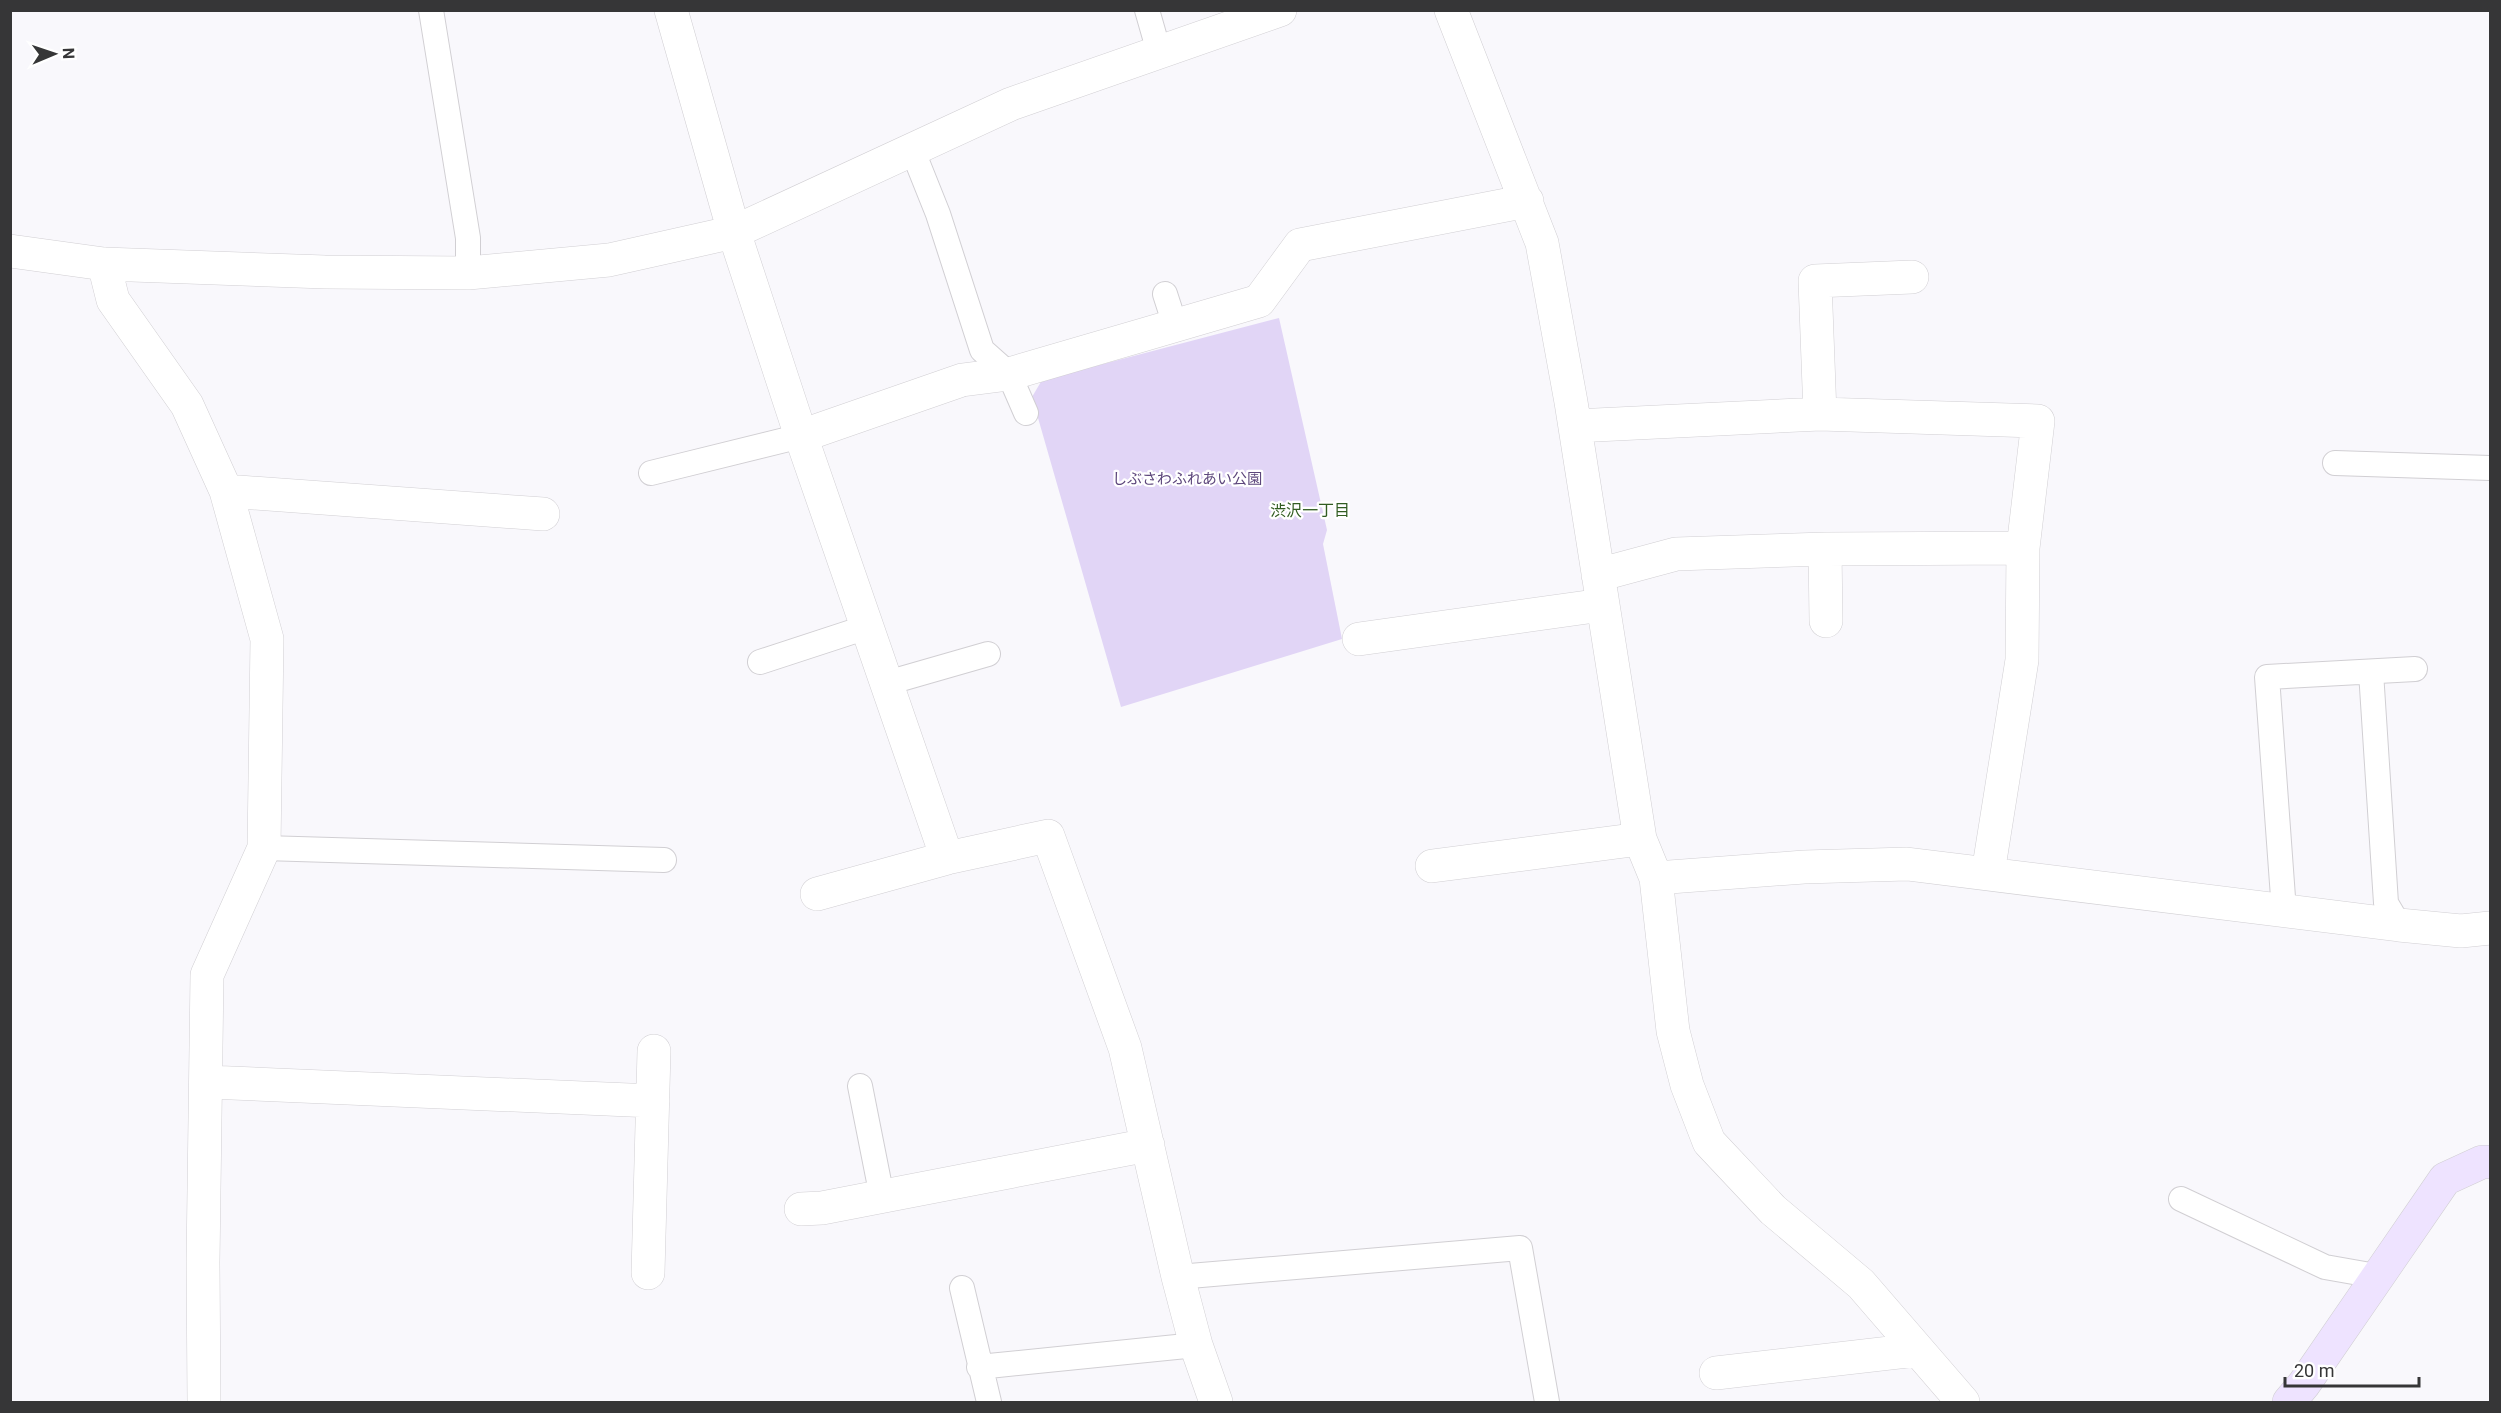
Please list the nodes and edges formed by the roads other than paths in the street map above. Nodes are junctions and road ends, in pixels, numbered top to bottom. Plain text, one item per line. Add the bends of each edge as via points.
1 (431, 10) edge
2 (671, 10) edge
3 (1147, 10) edge
4 (1280, 10) edge
5 (1451, 10) edge
6 (1159, 52) junction
7 (912, 149) junction
8 (1527, 201) junction
9 (734, 232) junction
10 (10, 251) edge
11 (104, 264) junction
12 (468, 273) junction
13 (1912, 277) dead end
14 (1166, 294) dead end
15 (1175, 325) junction
16 (1009, 374) junction
17 (1026, 413) dead end
18 (1820, 414) junction
19 (1575, 426) junction
20 (801, 436) junction
21 (2335, 463) dead end
22 (2490, 468) edge
23 (651, 473) dead end
24 (226, 490) junction
25 (543, 513) dead end
26 (2023, 548) junction
27 (1825, 549) junction
28 (1600, 590) junction
29 (1826, 621) dead end
30 (867, 627) junction
31 (1359, 639) dead end
32 (988, 654) dead end
33 (760, 662) dead end
34 (2415, 669) dead end
35 (2371, 672) junction
36 (887, 683) junction
37 (1640, 839) junction
38 (264, 848) junction
39 (947, 858) junction
40 (664, 860) dead end
41 (1432, 866) dead end
42 (1988, 873) junction
43 (1656, 878) junction
44 (818, 894) dead end
45 (2284, 911) junction
46 (2399, 925) junction
47 (2490, 928) edge
48 (654, 1051) dead end
49 (207, 1082) junction
50 (860, 1086) dead end
51 (653, 1101) junction
52 (1148, 1145) junction
53 (2490, 1162) edge
54 (882, 1197) junction
55 (2181, 1199) dead end
56 (801, 1209) dead end
57 (648, 1273) dead end
58 (2376, 1276) junction
59 (1178, 1277) junction
60 (962, 1287) dead end
61 (1196, 1345) junction
62 (1916, 1350) junction
63 (980, 1366) junction
64 (1716, 1373) dead end
65 (204, 1402) edge
66 (989, 1402) edge
67 (1216, 1402) edge
68 (1547, 1402) edge
69 (1963, 1402) edge
70 (2289, 1402) edge

1 - 12 lane via 468,238
2 - 9 street
3 - 6 lane
4 - 6 street
5 - 8 street
6 - 7 street via 1011,104
7 - 9 street
7 - 16 lane via 938,214 982,350
8 - 15 street via 1300,245 1259,301
8 - 19 street via 1542,243
9 - 12 street via 609,260
9 - 20 street
10 - 11 street
11 - 12 street
11 - 24 street via 113,300 187,405
13 - 18 street via 1815,281
14 - 15 lane
15 - 16 street
16 - 17 lane
16 - 20 street via 962,380
18 - 19 street
18 - 26 street via 2038,421
19 - 28 street
20 - 23 lane
20 - 30 street
21 - 22 lane
24 - 25 street
24 - 38 street via 267,639
26 - 27 street
26 - 42 street via 2022,660
27 - 28 street via 1676,554
27 - 29 street
28 - 31 street
28 - 37 street
30 - 33 lane
30 - 36 street
32 - 36 lane
34 - 35 lane
35 - 45 lane via 2267,677
35 - 46 lane via 2386,903
36 - 39 street
37 - 41 street
37 - 43 street
38 - 40 lane
38 - 49 street via 207,975
39 - 44 street
39 - 52 street via 1048,836 1125,1048
42 - 43 street via 1907,864
42 - 45 street
43 - 62 street via 1673,1031 1710,1142 1773,1210 1861,1284
45 - 46 street
46 - 47 street via 2461,931
48 - 51 street
49 - 51 street
49 - 65 street
50 - 54 lane
51 - 57 street
52 - 54 street
52 - 59 street
53 - 58 street via 2445,1179
54 - 56 street via 822,1209
55 - 58 lane via 2325,1267
58 - 70 street
59 - 61 street
59 - 68 lane via 1520,1248
60 - 63 lane
61 - 63 lane
61 - 67 street
62 - 64 street
62 - 69 street
63 - 66 lane

